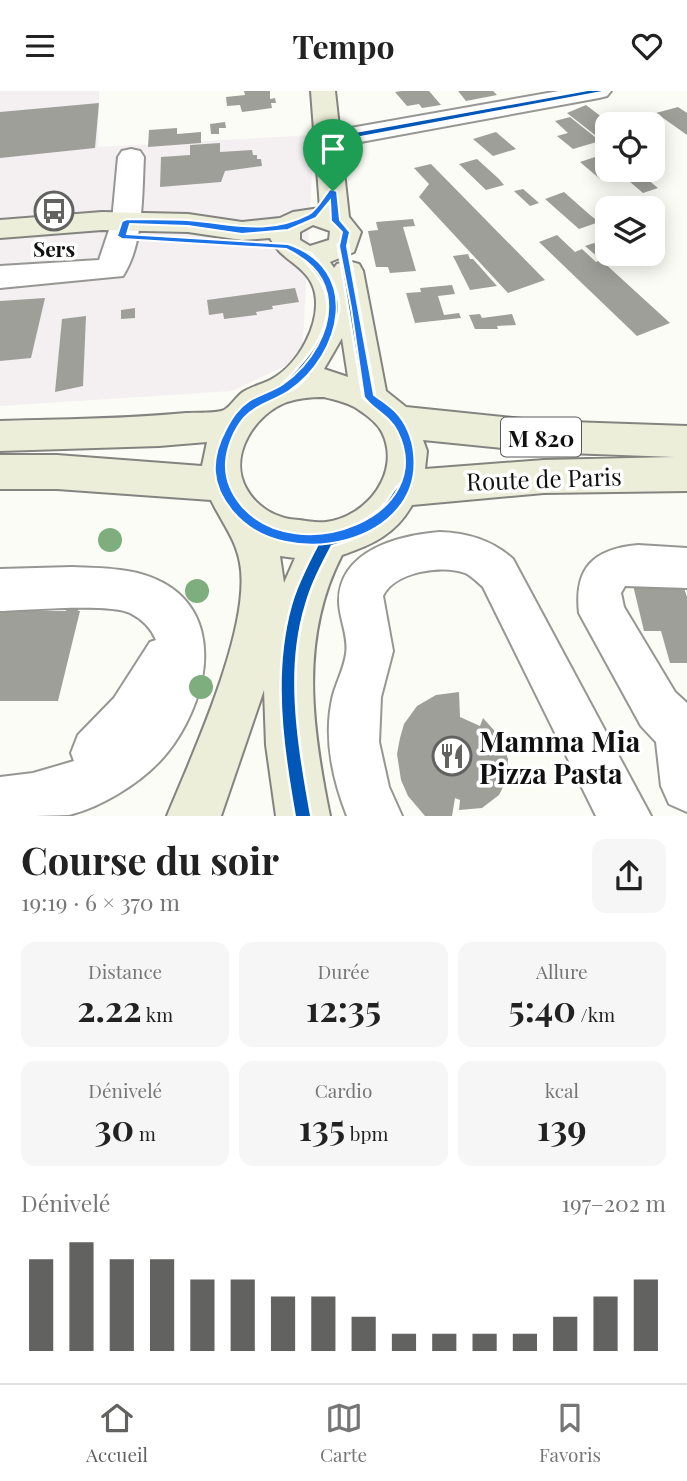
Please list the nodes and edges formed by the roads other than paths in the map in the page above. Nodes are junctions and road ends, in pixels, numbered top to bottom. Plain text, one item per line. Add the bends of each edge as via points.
1 (323, 91) edge
2 (599, 91) edge
3 (328, 140) junction
4 (131, 157) dead end
5 (0, 229) edge
6 (124, 229) junction
7 (312, 235) junction
8 (0, 244) edge
9 (0, 277) edge
10 (286, 388) junction
11 (382, 409) junction
12 (233, 424) junction
13 (0, 436) edge
14 (687, 442) edge
15 (0, 472) edge
16 (687, 474) edge
17 (402, 489) junction
18 (233, 500) junction
19 (327, 541) junction
20 (687, 568) edge
21 (0, 590) edge
22 (685, 732) edge
23 (687, 786) edge
24 (0, 803) edge
25 (194, 816) edge
26 (303, 816) edge
27 (375, 816) edge
28 (624, 816) edge

1 - 3 main road
2 - 3 street
3 - 7 main road via 333,191
4 - 6 street
5 - 6 main road
6 - 7 main road
6 - 8 main road
6 - 9 street via 113,269
7 - 10 main road via 330,287 333,314 321,349
7 - 11 main road via 356,308
10 - 11 main road via 325,383 344,386
10 - 12 main road via 252,404
11 - 14 main road, Route de Paris / M 820 via 488,433
11 - 17 main road via 408,445 410,463
12 - 13 main road
12 - 18 main road via 220,467
15 - 18 main road via 57,472
16 - 17 main road, Route de Paris / M 820 via 482,479
17 - 19 main road via 386,513 369,526
18 - 19 main road via 261,528 281,537
18 - 25 main road via 262,564 263,610 225,737
19 - 26 main road via 310,566 290,631 286,685
20 - 22 street via 618,566 607,571 598,599 658,709
21 - 24 street via 138,594 163,609 180,632 131,715 95,753 47,796
22 - 23 street via 681,754
27 - 28 street via 367,802 353,727 370,654 362,589 372,573 391,561 440,552 466,553 484,560 498,573

